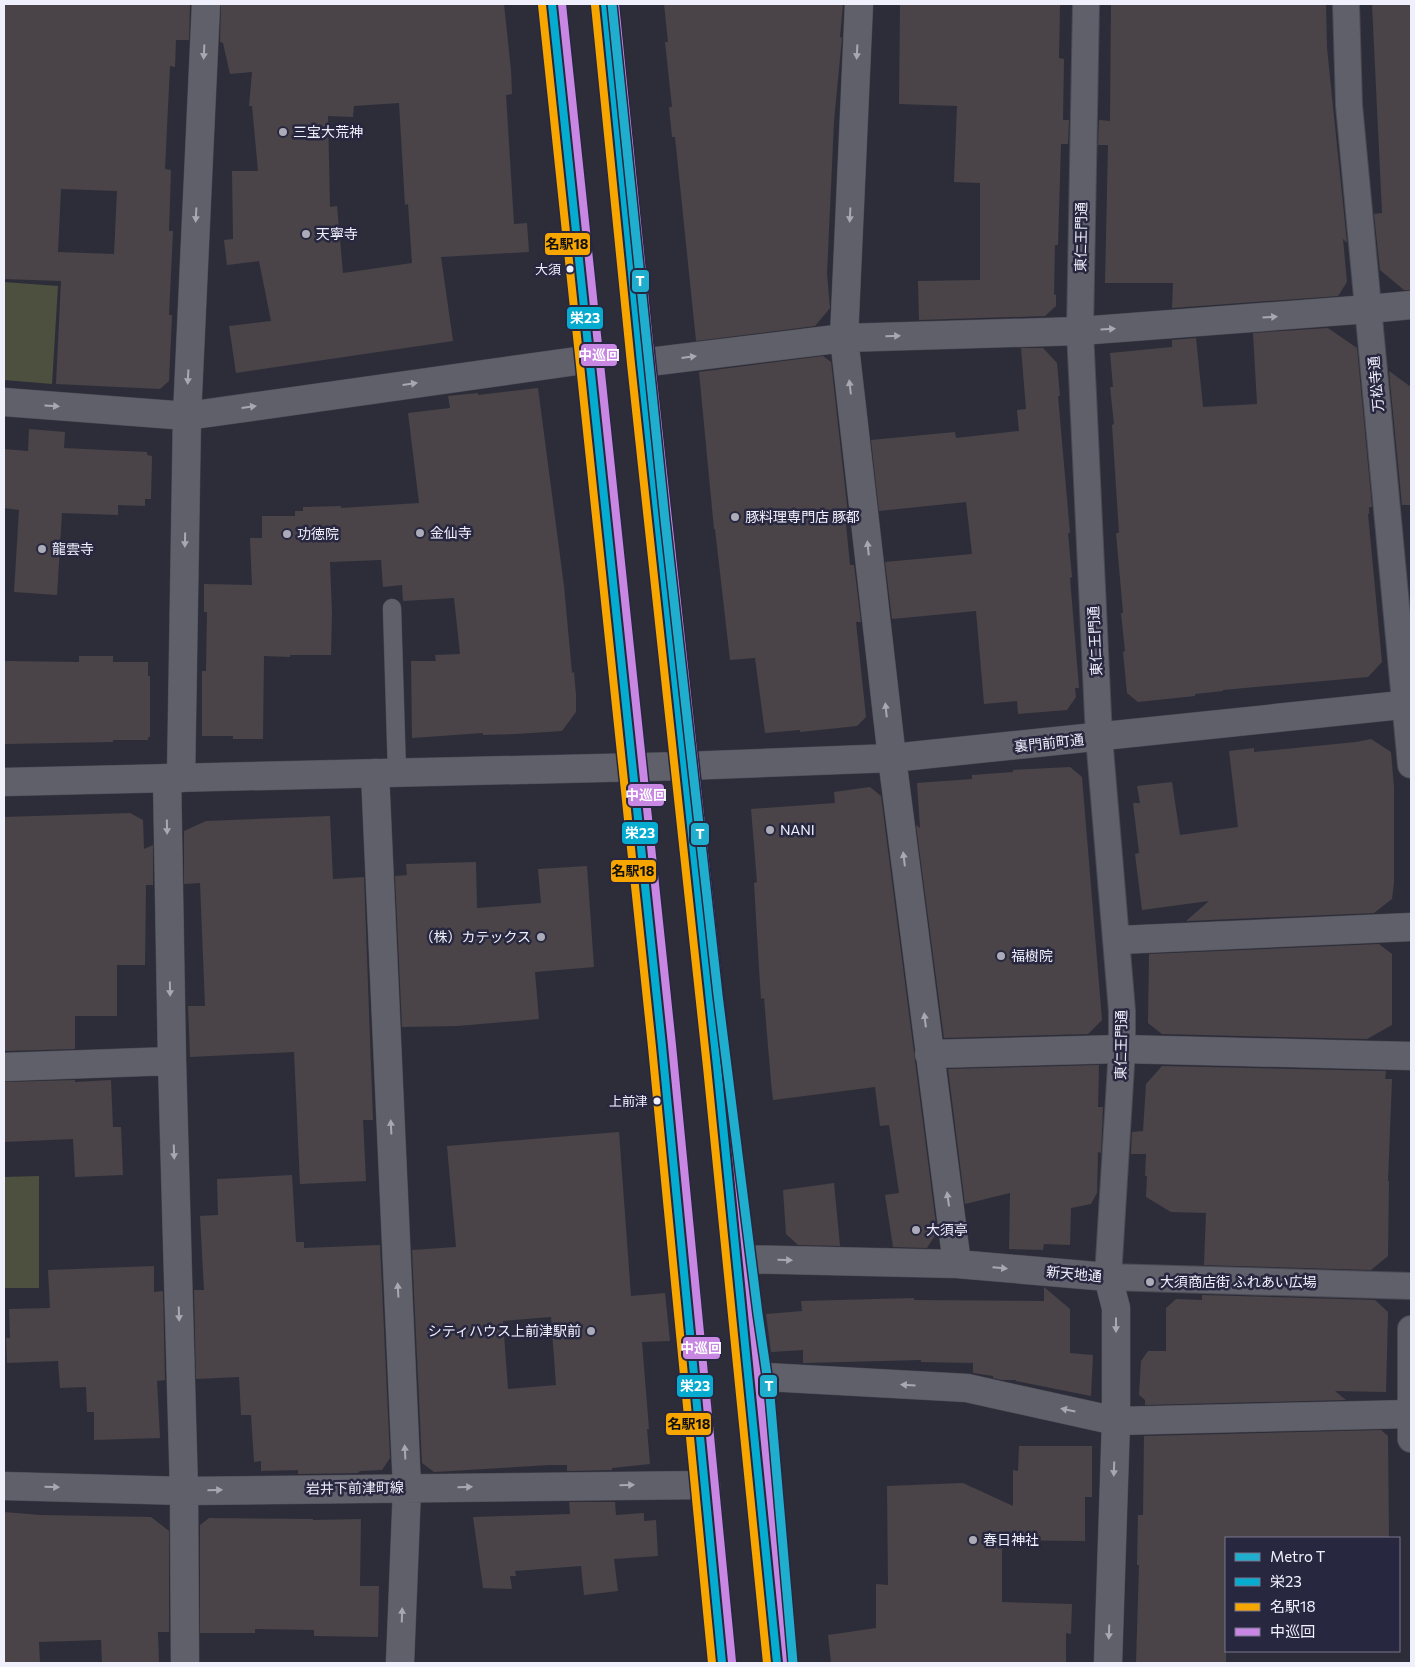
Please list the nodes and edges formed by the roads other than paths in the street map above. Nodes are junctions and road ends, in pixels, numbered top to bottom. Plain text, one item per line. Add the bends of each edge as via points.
1 (206, 4) edge
2 (552, 4) edge
3 (605, 4) edge
4 (859, 4) edge
5 (1086, 4) edge
6 (1346, 4) edge
7 (1411, 305) edge
8 (1369, 310) junction
9 (1080, 331) junction
10 (844, 338) junction
11 (591, 359) junction
12 (641, 363) junction
13 (4, 402) edge
14 (187, 416) junction
15 (392, 608) dead end
16 (1409, 705) edge
17 (1099, 738) junction
18 (892, 758) junction
19 (1411, 765) edge
20 (685, 766) junction
21 (633, 767) junction
22 (386, 773) junction
23 (174, 778) junction
24 (4, 782) edge
25 (1411, 927) edge
26 (1118, 940) junction
27 (1122, 1049) junction
28 (929, 1054) junction
29 (1411, 1056) edge
30 (172, 1062) junction
31 (4, 1067) edge
32 (736, 1259) junction
33 (957, 1264) junction
34 (1108, 1278) junction
35 (1411, 1286) edge
36 (1411, 1329) edge
37 (749, 1376) junction
38 (1411, 1414) edge
39 (1116, 1421) junction
40 (1411, 1439) edge
41 (706, 1485) junction
42 (4, 1486) edge
43 (407, 1488) junction
44 (184, 1491) junction
45 (185, 1663) edge
46 (400, 1663) edge
47 (722, 1663) edge
48 (777, 1663) edge
49 (1108, 1663) edge

1 -> 14 street
2 - 11 street
3 - 12 street
4 -> 10 street
5 - 9 street, 東仁王門通
6 - 8 street, 万松寺通 via 1349,105
7 - 8 street
9 -> 8 street
8 - 16 street, 万松寺通
10 -> 9 street
9 - 17 street, 東仁王門通
12 -> 10 street
18 -> 10 street
14 -> 11 street
11 - 21 street
12 - 20 street
13 -> 14 street
14 -> 23 street
15 - 22 lane
16 - 17 street, 裏門前町通
16 - 19 street, 万松寺通
17 - 18 street, 裏門前町通
17 - 26 street, 東仁王門通
18 - 20 street, 裏門前町通
28 -> 18 street
20 - 21 street, 裏門前町通
20 - 32 street
21 - 22 street, 裏門前町通
21 - 41 street
22 - 23 street, 裏門前町通
43 -> 22 street
23 - 24 street, 裏門前町通
23 -> 30 street
25 - 26 street
26 - 27 street, 東仁王門通
27 - 28 street
27 - 29 street
27 - 34 street, 東仁王門通
33 -> 28 street
30 - 31 street
30 -> 44 street
32 -> 33 street, 新天地通
32 - 37 street
33 -> 34 street, 新天地通
34 - 35 street, 新天地通
34 -> 39 street via 1116,1308
36 - 38 street
39 -> 37 street via 967,1388
37 - 48 street
38 - 39 street
38 - 40 street
39 -> 49 street
43 -> 41 street, 岩井下前津町線
41 - 47 street
42 -> 44 street, 岩井下前津町線
44 -> 43 street, 岩井下前津町線
46 -> 43 street
44 - 45 street

